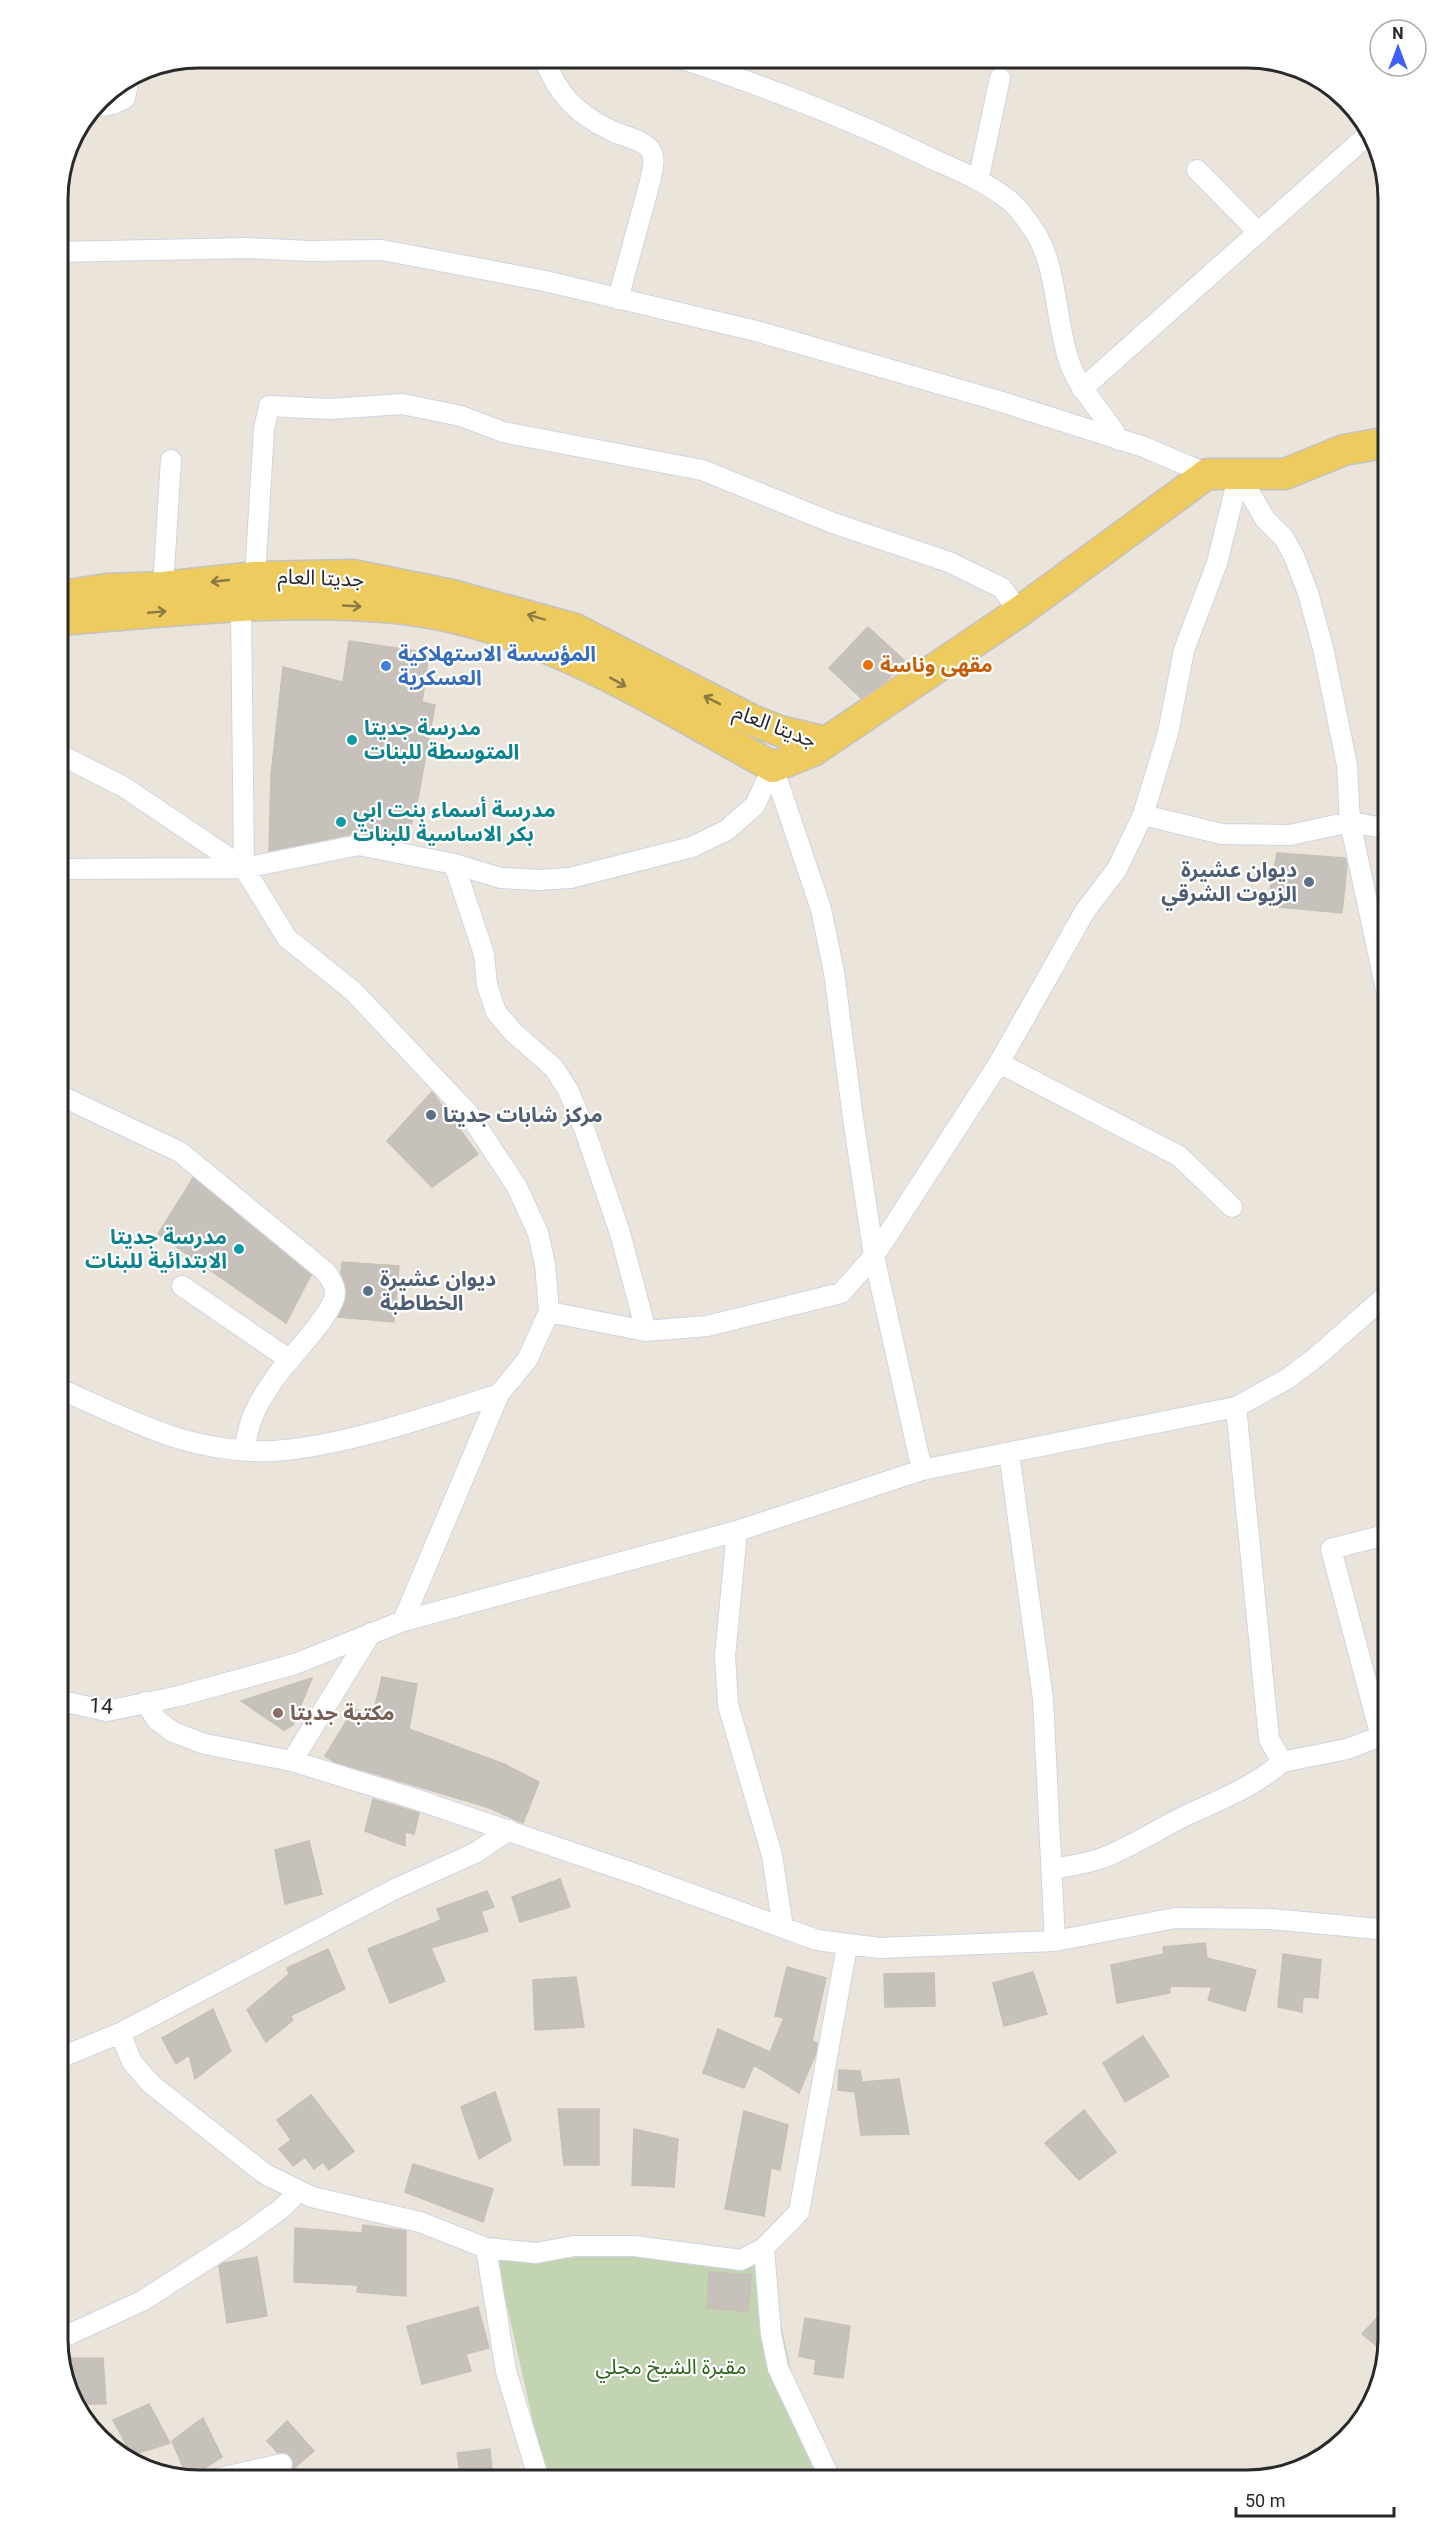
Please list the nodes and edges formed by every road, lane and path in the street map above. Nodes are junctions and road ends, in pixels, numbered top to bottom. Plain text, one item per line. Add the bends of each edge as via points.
1 (547, 68) edge
2 (710, 68) edge
3 (1000, 78) dead end
4 (127, 90) edge
5 (107, 105) edge
6 (1364, 139) edge
7 (1197, 170) dead end
8 (978, 181) junction
9 (1258, 232) junction
10 (68, 256) edge
11 (618, 299) junction
12 (1082, 389) junction
13 (1119, 440) junction
14 (1378, 444) edge
15 (171, 460) dead end
16 (1207, 474) junction
17 (1239, 474) junction
18 (255, 577) junction
19 (163, 587) junction
20 (68, 598) edge
21 (107, 603) junction
22 (241, 605) junction
23 (1019, 612) junction
24 (68, 616) edge
25 (826, 742) junction
26 (68, 759) edge
27 (773, 766) junction
28 (1143, 815) junction
29 (1350, 822) junction
30 (1378, 827) edge
31 (454, 864) junction
32 (244, 868) junction
33 (68, 869) edge
34 (1378, 953) edge
35 (999, 1063) junction
36 (68, 1099) edge
37 (1232, 1207) dead end
38 (874, 1256) junction
39 (182, 1286) dead end
40 (1378, 1303) edge
41 (549, 1312) junction
42 (646, 1331) junction
43 (290, 1360) junction
44 (68, 1393) edge
45 (499, 1394) junction
46 (1236, 1407) junction
47 (244, 1449) junction
48 (1009, 1453) junction
49 (922, 1470) junction
50 (737, 1531) junction
51 (1378, 1537) edge
52 (403, 1620) junction
53 (371, 1633) junction
54 (68, 1702) edge
55 (145, 1702) junction
56 (1378, 1711) edge
57 (1378, 1738) edge
58 (292, 1761) junction
59 (1282, 1762) junction
60 (509, 1830) junction
61 (1052, 1869) junction
62 (783, 1928) junction
63 (1378, 1929) edge
64 (1056, 1941) junction
65 (847, 1946) junction
66 (120, 2033) junction
67 (68, 2054) edge
68 (298, 2192) junction
69 (486, 2248) junction
70 (764, 2248) junction
71 (68, 2335) edge
72 (282, 2464) dead end
73 (260, 2469) edge
74 (536, 2469) edge
75 (826, 2470) edge

1 - 11 street via 572,106 610,130 642,142 654,160
2 - 8 street via 858,125
3 - 8 street
4 - 5 street via 119,103
6 - 9 street
7 - 9 street
8 - 12 street via 1010,201 1034,230 1047,264 1071,365
9 - 12 street
10 - 11 street via 247,248 382,250
11 - 13 street via 756,331
12 - 13 street
13 - 16 street
14 - 17 main road via 1344,450 1285,474
15 - 19 street
16 - 17 main road
16 - 23 main road
17 - 28 street via 1217,563 1184,650 1168,733
17 - 29 street via 1265,519 1284,538 1308,593 1347,765
18 -> 19 main road, جديتا العام
18 - 23 street via 264,429 269,406 330,409 402,404 461,416 503,432 702,470 833,523 949,562 1002,588
25 -> 18 main road, جديتا العام via 752,720 575,629 511,610 353,576
19 - 21 main road, جديتا العام
20 - 21 main road, جديتا العام
21 -> 22 main road, جديتا العام
21 - 24 main road, جديتا العام
22 -> 27 main road, جديتا العام via 398,608 524,640 587,665
22 - 32 street
23 - 25 main road
25 - 27 main road, جديتا العام
26 - 32 street via 124,787
27 - 31 street via 755,805 727,830 692,847 559,879 501,878
27 - 38 street via 820,909 834,972
28 - 29 street via 1222,834 1290,835
28 - 35 street via 1117,869 1085,912
29 - 30 street
29 - 34 street
31 - 32 street via 359,845
31 - 42 street via 484,954 487,985 496,1012 554,1068 576,1109 620,1233
32 - 33 street
32 - 41 street via 288,938 353,991 394,1032 469,1114 490,1144 517,1187 538,1233
35 - 37 street via 1179,1156
35 - 38 street
36 - 43 street via 180,1152 326,1272 336,1292 334,1299
38 - 42 street via 841,1293 707,1326
38 - 49 street
39 - 43 street
40 - 46 street, 14 via 1287,1379
41 - 42 street
41 - 45 street via 527,1360
43 - 47 street via 255,1410 247,1426
44 - 47 street via 171,1436
45 - 47 street via 329,1442 273,1451
45 - 52 street
46 - 48 street, 14
46 - 59 street via 1269,1739
48 - 49 street, 14
48 - 61 street via 1043,1700
49 - 50 street, 14
50 - 52 street, 14
50 - 62 street via 725,1656 728,1705 772,1855
51 - 56 street via 1331,1549
52 - 53 street, 14
53 - 55 street, 14 via 296,1664
53 - 58 street
54 - 55 street, 14 via 107,1711
55 - 58 street via 157,1720 173,1732 205,1744
57 - 59 street via 1347,1749
58 - 60 street
59 - 61 street via 1227,1798 1118,1851
60 - 62 street
60 - 66 street via 475,1853 395,1889
61 - 64 street
62 - 65 street
63 - 64 street via 1271,1919 1175,1918
64 - 65 street
65 - 70 street via 799,2212
66 - 67 street
66 - 68 street via 132,2062 151,2084 265,2174
68 - 69 street via 420,2222
68 - 71 street via 242,2237 142,2301
69 - 70 street via 536,2253 574,2246 634,2246 741,2260
69 - 74 street via 506,2371
70 - 75 street via 771,2334 778,2368
72 - 73 street

